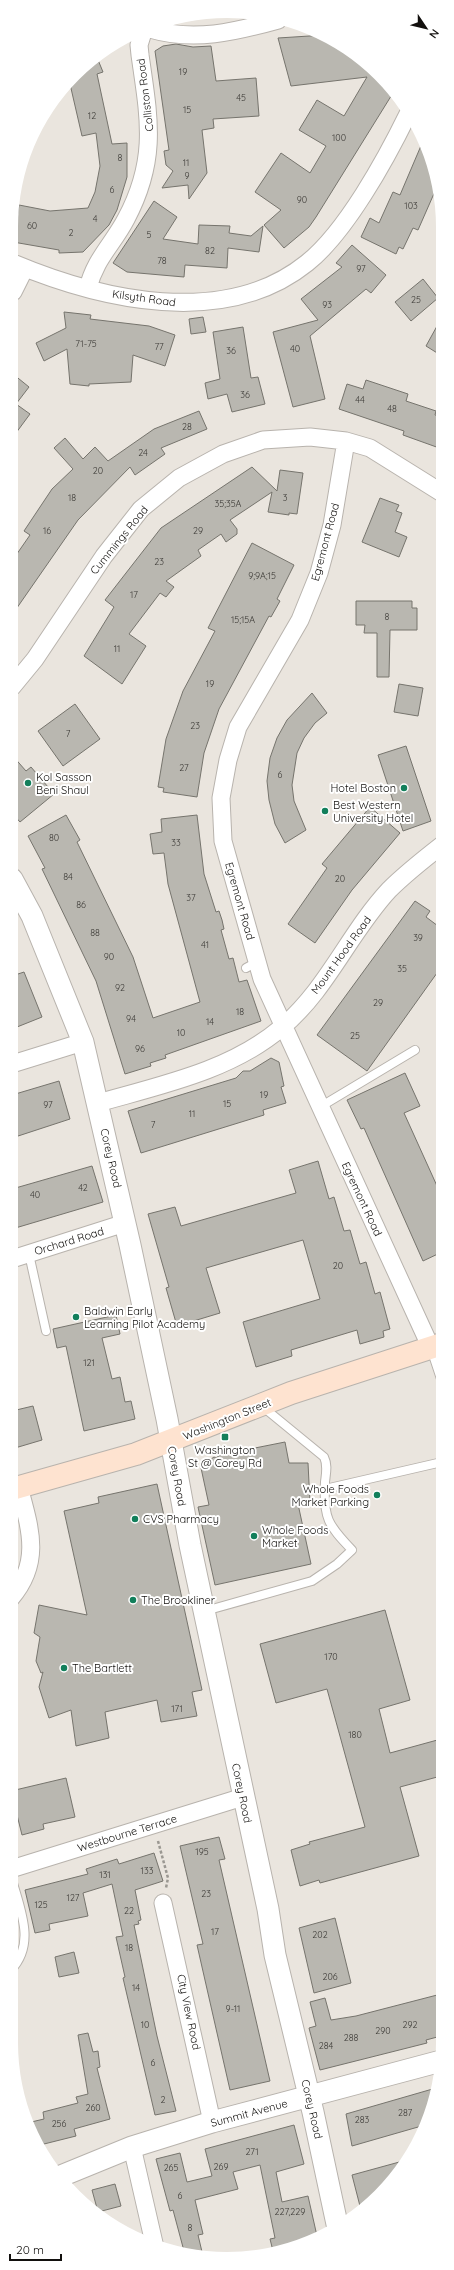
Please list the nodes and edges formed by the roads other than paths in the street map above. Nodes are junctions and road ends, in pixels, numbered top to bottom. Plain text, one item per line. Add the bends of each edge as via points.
1 (269, 22) edge
2 (156, 31) edge
3 (142, 37) edge
4 (405, 119) edge
5 (19, 266) edge
6 (88, 288) junction
7 (346, 441) junction
8 (436, 489) edge
9 (18, 680) edge
10 (436, 850) edge
11 (18, 890) edge
12 (282, 1027) junction
13 (83, 1042) junction
14 (415, 1050) dead end
15 (18, 1062) edge
16 (98, 1103) junction
17 (320, 1107) junction
18 (125, 1223) junction
19 (30, 1254) junction
20 (18, 1257) edge
21 (46, 1331) dead end
22 (436, 1346) edge
23 (261, 1405) junction
24 (171, 1441) junction
25 (436, 1463) edge
26 (18, 1487) edge
27 (325, 1489) junction
28 (18, 1497) edge
29 (18, 1588) edge
30 (204, 1612) junction
31 (243, 1797) junction
32 (18, 1867) edge
33 (163, 1903) road end
34 (18, 1908) edge
35 (18, 1959) edge
36 (435, 2063) edge
37 (309, 2096) junction
38 (212, 2122) junction
39 (132, 2147) junction
40 (65, 2174) edge
41 (336, 2221) edge
42 (153, 2238) edge

1 - 2 street via 204,36
3 - 6 street, Colliston Road via 140,55 150,136 146,169 134,204 101,256
4 - 6 street, Kilsyth Road via 374,176 335,233 306,264 289,275 263,288 229,299 187,303 140,299
5 - 6 street, Kilsyth Road
7 - 8 street, Cummings Road via 376,451
7 - 9 street, Cummings Road via 310,438 263,440 223,454 178,478 141,509 113,544 35,659
7 - 12 street, Egremont Road via 332,525 319,573 300,620 238,727 217,807 223,841 243,915 252,965 262,979
10 - 12 street, Mount Hood Road via 389,890 317,990
11 - 13 street, Corey Road via 35,923
12 - 16 street, Mount Hood Road via 256,1047 231,1060 168,1083
12 - 17 street, Egremont Road
13 - 15 street
13 - 16 street, Corey Road
14 - 17 lane
16 - 18 street, Corey Road
17 - 22 street, Egremont Road
18 - 19 street, Orchard Road
18 - 24 street, Corey Road
19 - 20 street, Orchard Road
19 - 21 lane
22 - 23 main road, Washington Street
23 - 24 main road, Washington Street
23 - 27 lane via 324,1457
24 - 26 main road, Washington Street via 136,1454
24 - 30 street, Corey Road
25 - 27 lane
27 - 30 lane via 324,1508 328,1522 352,1550 312,1581
28 - 29 street via 30,1531 31,1556 25,1578
30 - 31 street, Corey Road
31 - 32 street, Westbourne Terrace
31 - 37 street, Corey Road via 268,1908 275,1955
33 - 38 street, City View Road
34 - 35 lane via 25,1940
36 - 37 street, Summit Avenue
37 - 38 street, Summit Avenue
37 - 41 street, Corey Road
38 - 39 street, Summit Avenue
39 - 40 street, Summit Avenue
39 - 42 street

